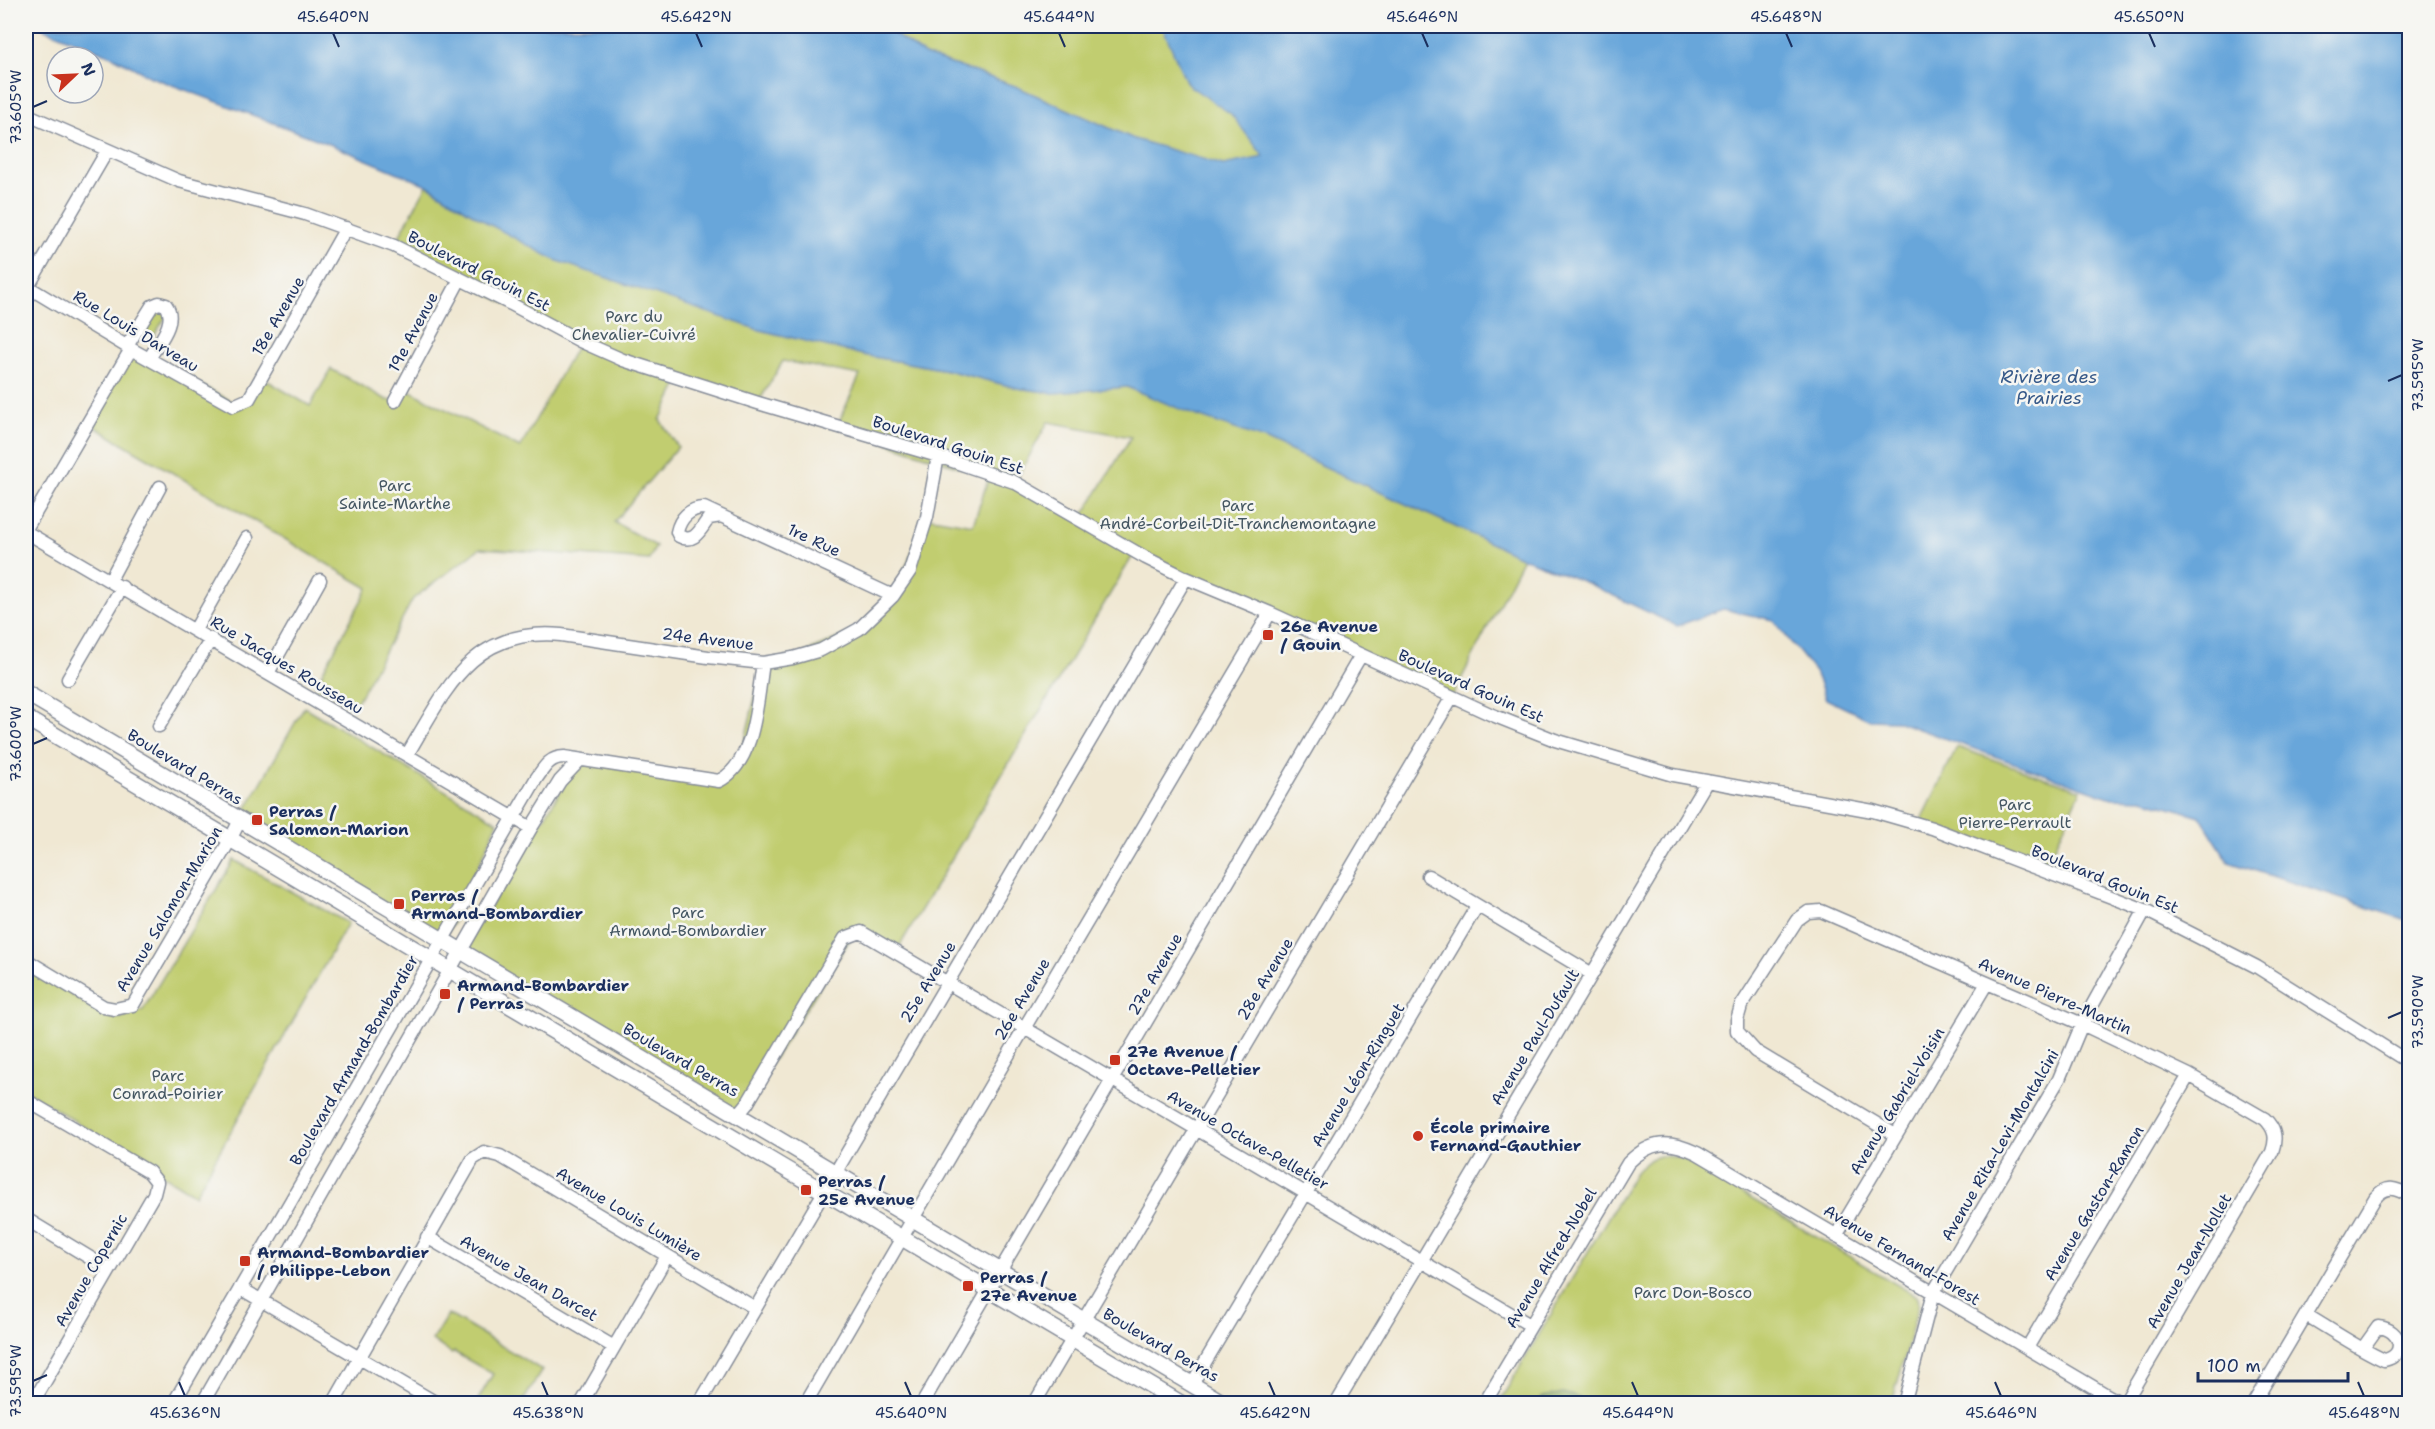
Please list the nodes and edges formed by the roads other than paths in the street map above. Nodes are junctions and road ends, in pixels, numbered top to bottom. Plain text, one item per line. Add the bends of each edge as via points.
1 (26, 114) edge
2 (107, 151) junction
3 (346, 228) junction
4 (460, 279) junction
5 (27, 289) edge
6 (129, 347) junction
7 (149, 359) junction
8 (395, 401) dead end
9 (227, 404) joint
10 (938, 456) junction
11 (160, 487) dead end
12 (721, 516) dead end
13 (26, 530) edge
14 (247, 538) dead end
15 (1186, 579) junction
16 (110, 580) junction
17 (320, 580) dead end
18 (122, 587) junction
19 (892, 596) junction
20 (1270, 613) junction
21 (195, 630) junction
22 (211, 639) junction
23 (1361, 655) junction
24 (763, 663) junction
25 (268, 674) junction
26 (68, 678) dead end
27 (26, 693) edge
28 (1452, 697) junction
29 (26, 718) edge
30 (159, 726) dead end
31 (407, 755) junction
32 (579, 761) junction
33 (1707, 781) junction
34 (514, 818) junction
35 (240, 820) junction
36 (531, 828) junction
37 (230, 840) junction
38 (1428, 876) dead end
39 (1478, 906) junction
40 (2145, 910) junction
41 (441, 941) junction
42 (461, 952) junction
43 (432, 959) junction
44 (26, 960) edge
45 (451, 970) junction
46 (1592, 974) junction
47 (947, 982) junction
48 (1987, 983) junction
49 (2082, 1024) junction
50 (1024, 1028) junction
51 (2409, 1063) edge
52 (2189, 1075) junction
53 (1113, 1079) junction
54 (26, 1100) edge
55 (738, 1115) junction
56 (1196, 1129) junction
57 (2275, 1134) joint
58 (1895, 1135) junction
59 (1660, 1144) joint
60 (834, 1174) junction
61 (823, 1191) junction
62 (2406, 1194) edge
63 (1307, 1195) junction
64 (26, 1219) edge
65 (913, 1219) junction
66 (1836, 1236) junction
67 (427, 1237) junction
68 (902, 1239) junction
69 (667, 1256) junction
70 (1423, 1260) junction
71 (110, 1270) junction
72 (1000, 1271) junction
73 (240, 1287) junction
74 (989, 1290) junction
75 (1933, 1293) junction
76 (262, 1300) junction
77 (755, 1308) junction
78 (2306, 1315) junction
79 (1083, 1320) junction
80 (1530, 1325) junction
81 (1072, 1338) junction
82 (614, 1347) junction
83 (2027, 1348) junction
84 (2363, 1348) dead end
85 (359, 1358) junction
86 (1192, 1384) junction
87 (701, 1403) edge
88 (32, 1404) edge
89 (173, 1404) edge
90 (202, 1404) edge
91 (333, 1404) edge
92 (438, 1404) edge
93 (581, 1404) edge
94 (805, 1404) edge
95 (922, 1404) edge
96 (1035, 1404) edge
97 (1182, 1404) edge
98 (1225, 1404) edge
99 (1336, 1404) edge
100 (1484, 1404) edge
101 (1904, 1404) edge
102 (2124, 1404) edge
103 (2253, 1404) edge

1 - 2 street, Boulevard Gouin Est
2 - 3 street, Boulevard Gouin Est via 179,181 284,207
2 - 5 street
3 - 4 street, Boulevard Gouin Est via 394,246
3 - 9 street, 18e Avenue via 249,399 239,405
4 - 8 street, 19e Avenue
4 - 10 street, Boulevard Gouin Est via 623,360
5 - 6 street, Rue Louis Darveau
6 - 7 street, Rue Louis Darveau
6 - 7 street via 152,306 166,305 171,320
6 - 13 street
7 - 9 street, Rue Louis Darveau
10 - 15 street, Boulevard Gouin Est via 1014,482
10 - 19 street, 24e Avenue via 927,517 910,571
11 - 16 street
12 - 19 street, 1re Rue
13 - 16 street, Rue Jacques Rousseau
14 - 21 street
15 - 20 street, Boulevard Gouin Est
15 - 47 street, 25e Avenue
16 - 18 street, Rue Jacques Rousseau
17 - 25 street
18 - 21 street, Rue Jacques Rousseau
18 - 26 street
19 - 24 street, 24e Avenue via 859,629 821,650
20 - 23 street, Boulevard Gouin Est
20 - 50 street, 26e Avenue
21 - 22 street, Rue Jacques Rousseau
22 - 25 street, Rue Jacques Rousseau
22 - 30 street
23 - 28 street, Boulevard Gouin Est
23 - 53 street, 27e Avenue
24 - 31 street, 24e Avenue via 561,635 513,638 485,651 459,672
24 - 32 street, Boulevard Armand-Bombardier via 751,738 741,757 719,781
25 - 31 street, Rue Jacques Rousseau
27 - 35 main road, Boulevard Perras
28 - 33 street, Boulevard Gouin Est via 1593,753
28 - 56 street, 28e Avenue
29 - 37 main road
31 - 34 street, Rue Jacques Rousseau
32 - 34 street, Boulevard Armand-Bombardier via 564,757 550,760
32 - 36 street via 560,781
33 - 40 street, Boulevard Gouin Est via 1873,811 1932,828
33 - 46 street, Avenue Paul-Dufault
34 - 36 street, Rue Jacques Rousseau
34 - 41 street, Boulevard Armand-Bombardier
35 - 37 street, Avenue Salomon-Marion
35 - 41 main road, Boulevard Perras
36 - 42 street
37 - 43 main road
37 - 44 street, Avenue Salomon-Marion via 133,1005 104,1007
38 - 39 street
39 - 46 street
39 - 63 street, Avenue Léon-Ringuet
40 - 49 street, Avenue Rita-Levi-Montalcini
40 - 51 street, Boulevard Gouin Est via 2257,967
41 - 42 main road, Boulevard Perras
41 - 43 street, Boulevard Armand-Bombardier
42 - 45 street
42 - 55 main road, Boulevard Perras
43 - 45 main road
43 - 73 street, Boulevard Armand-Bombardier
45 - 61 main road
45 - 76 street
46 - 70 street, Avenue Paul-Dufault
47 - 50 street, Avenue Octave-Pelletier
47 - 55 street, Avenue Octave-Pelletier via 867,934 855,932 845,938
47 - 60 street, 25e Avenue
48 - 49 street, Avenue Pierre-Martin
48 - 58 street, Avenue Gabriel-Voisin
48 - 58 street, Avenue Pierre-Martin via 1821,911 1808,912 1797,920 1741,1006 1737,1031 1755,1051
49 - 52 street, Avenue Pierre-Martin
49 - 75 street, Avenue Rita-Levi-Montalcini via 2059,1080
50 - 53 street, Avenue Octave-Pelletier
50 - 65 street, 26e Avenue
52 - 57 street, Avenue Pierre-Martin via 2265,1119
52 - 83 street, Avenue Gaston-Ramon
53 - 56 street, Avenue Octave-Pelletier
53 - 72 street, 27e Avenue
54 - 71 street, Avenue Copernic via 149,1172 157,1182 154,1194
55 - 60 main road, Boulevard Perras
56 - 63 street, Avenue Octave-Pelletier
56 - 79 street, 28e Avenue
57 - 102 street, Avenue Jean-Nollet via 2272,1152
58 - 66 street, Avenue Gabriel-Voisin
59 - 66 street, Avenue Fernand-Forest via 1674,1144 1697,1153
59 - 80 street, Avenue Alfred-Nobel via 1628,1163
60 - 61 street, 25e Avenue
60 - 65 main road, Boulevard Perras
61 - 68 main road
61 - 77 street, 25e Avenue
62 - 78 street via 2390,1188 2379,1194
63 - 70 street, Avenue Octave-Pelletier
63 - 86 street, Avenue Léon-Ringuet
64 - 71 street
65 - 68 street, 26e Avenue
65 - 72 main road, Boulevard Perras
66 - 75 street, Avenue Fernand-Forest
67 - 69 street, Avenue Louis Lumière via 473,1159 484,1152 500,1156
67 - 82 street, Avenue Jean Darcet
67 - 85 street
68 - 74 main road
68 - 94 street, 26e Avenue
69 - 77 street, Avenue Louis Lumière
69 - 82 street
70 - 80 street, Avenue Octave-Pelletier
70 - 99 street, Avenue Paul-Dufault
71 - 88 street, Avenue Copernic
72 - 74 street, 27e Avenue
72 - 79 main road, Boulevard Perras
73 - 76 street
73 - 89 street, Boulevard Armand-Bombardier
74 - 81 main road
74 - 95 street, 27e Avenue
75 - 83 street, Avenue Fernand-Forest
75 - 101 street, Avenue Rita-Levi-Montalcini
76 - 85 street
76 - 90 street
77 - 87 street, 25e Avenue
78 - 84 street
78 - 103 street
79 - 81 street, 28e Avenue
79 - 86 main road, Boulevard Perras
80 - 100 street, Avenue Alfred-Nobel
81 - 96 street, 28e Avenue
81 - 97 main road
82 - 93 street
83 - 102 street, Avenue Fernand-Forest
85 - 91 street
85 - 92 street
86 - 98 main road, Boulevard Perras

